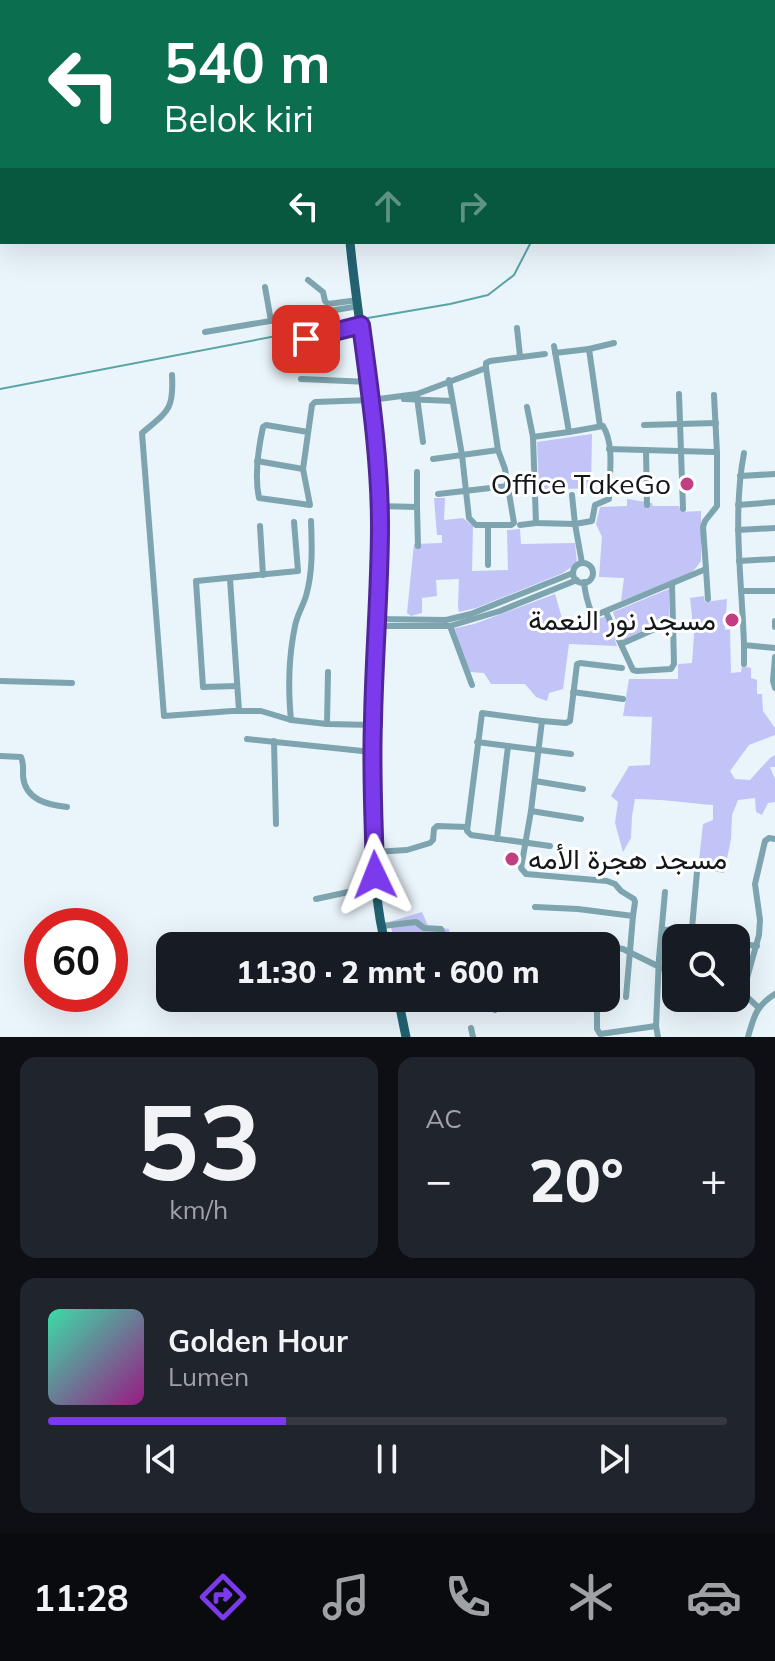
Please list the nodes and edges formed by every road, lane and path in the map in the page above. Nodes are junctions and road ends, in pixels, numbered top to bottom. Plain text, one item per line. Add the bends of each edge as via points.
1 (350, 244) edge
2 (308, 280) dead end
3 (265, 287) dead end
4 (358, 305) junction
5 (271, 321) junction
6 (360, 324) junction
7 (517, 328) dead end
8 (205, 332) dead end
9 (331, 333) dead end
10 (614, 343) dead end
11 (589, 349) junction
12 (545, 354) dead end
13 (520, 356) junction
14 (486, 368) junction
15 (172, 375) dead end
16 (301, 379) dead end
17 (449, 380) junction
18 (369, 382) junction
19 (679, 394) dead end
20 (714, 395) dead end
21 (417, 396) junction
22 (371, 400) junction
23 (452, 401) junction
24 (527, 407) dead end
25 (716, 423) junction
26 (644, 425) dead end
27 (680, 425) junction
28 (600, 426) junction
29 (308, 432) junction
30 (569, 432) junction
31 (533, 437) junction
32 (423, 442) dead end
33 (609, 449) junction
34 (498, 450) junction
35 (646, 450) junction
36 (681, 452) junction
37 (717, 453) junction
38 (744, 453) dead end
39 (462, 455) junction
40 (433, 459) dead end
41 (257, 461) junction
42 (303, 469) junction
43 (417, 472) dead end
44 (775, 474) edge
45 (740, 476) junction
46 (508, 486) junction
47 (465, 490) junction
48 (438, 494) dead end
49 (572, 495) dead end
50 (775, 502) edge
51 (647, 505) dead end
52 (738, 505) junction
53 (379, 506) junction
54 (417, 507) junction
55 (683, 509) dead end
56 (311, 521) dead end
57 (294, 522) dead end
58 (536, 523) junction
59 (575, 524) junction
60 (520, 525) dead end
61 (260, 526) dead end
62 (488, 526) junction
63 (775, 528) edge
64 (738, 530) junction
65 (418, 546) dead end
66 (775, 559) edge
67 (739, 561) junction
68 (582, 563) junction
69 (488, 565) dead end
70 (706, 569) junction
71 (263, 575) junction
72 (575, 577) junction
73 (230, 579) junction
74 (585, 582) junction
75 (672, 584) junction
76 (741, 591) junction
77 (775, 591) edge
78 (708, 599) dead end
79 (606, 612) junction
80 (673, 621) junction
81 (775, 621) edge
82 (376, 623) junction
83 (395, 623) junction
84 (450, 626) junction
85 (775, 627) edge
86 (621, 644) junction
87 (744, 645) junction
88 (775, 648) edge
89 (775, 657) edge
90 (744, 664) dead end
91 (622, 668) dead end
92 (328, 672) dead end
93 (0, 681) edge
94 (72, 683) dead end
95 (472, 685) dead end
96 (237, 686) junction
97 (775, 688) edge
98 (573, 692) junction
99 (623, 699) dead end
100 (239, 711) junction
101 (291, 720) junction
102 (542, 721) junction
103 (327, 724) junction
104 (373, 725) junction
105 (247, 739) dead end
106 (274, 741) junction
107 (477, 742) junction
108 (508, 746) junction
109 (538, 750) junction
110 (372, 752) junction
111 (571, 754) dead end
112 (0, 756) edge
113 (535, 781) junction
114 (583, 789) dead end
115 (67, 807) dead end
116 (531, 811) junction
117 (581, 819) dead end
118 (276, 824) dead end
119 (467, 827) junction
120 (497, 839) junction
121 (775, 839) edge
122 (526, 843) junction
123 (550, 846) dead end
124 (374, 852) junction
125 (697, 872) dead end
126 (376, 886) junction
127 (665, 892) dead end
128 (316, 899) dead end
129 (535, 907) dead end
130 (633, 916) junction
131 (662, 924) edge
132 (692, 924) edge
133 (382, 926) junction
134 (662, 930) edge
135 (383, 932) edge
136 (442, 932) edge
137 (750, 945) edge
138 (757, 946) junction
139 (620, 949) edge
140 (628, 953) junction
141 (659, 967) junction
142 (662, 968) edge
143 (658, 994) junction
144 (775, 994) edge
145 (662, 995) edge
146 (626, 997) dead end
147 (759, 1008) junction
148 (401, 1012) edge
149 (597, 1012) edge
150 (656, 1026) junction
151 (471, 1028) dead end
152 (406, 1037) edge
153 (473, 1037) edge
154 (658, 1037) edge
155 (748, 1037) edge

1 - 4 main road
2 - 4 street via 328,304
3 - 5 street
4 - 5 street
4 - 6 main road
5 - 8 street
6 - 9 street
6 - 18 main road
7 - 13 street
10 - 11 street
11 - 28 street
11 - 30 street via 554,349
12 - 13 street
13 - 14 street via 490,361
14 - 17 street
14 - 34 street
15 - 100 street via 173,398 142,433 164,716
16 - 18 street
17 - 21 street
17 - 23 street
18 - 22 main road
19 - 27 street
20 - 25 street
21 - 22 street
21 - 23 street
21 - 32 street
22 - 29 street via 315,402
22 - 53 main road
23 - 39 street
24 - 31 street
25 - 27 street
25 - 37 street
26 - 27 street
27 - 36 street
28 - 30 street
28 - 33 street via 606,429
29 - 41 street via 264,426
29 - 42 street
30 - 31 street
31 - 58 street
33 - 35 street
33 - 59 street via 609,500 595,505 592,521
34 - 39 street
34 - 46 street
35 - 36 street
35 - 51 street
36 - 37 street
36 - 55 street
37 - 70 street via 717,506 703,527
38 - 45 street
39 - 40 street
39 - 47 street
41 - 42 street
41 - 42 street via 262,499 310,505
43 - 54 street
44 - 45 street
45 - 52 street
46 - 47 street
46 - 62 street via 513,525
47 - 48 street
47 - 62 street via 469,518
49 - 59 street
50 - 52 street
52 - 64 street
53 - 54 street
53 - 82 main road
54 - 65 street
56 - 101 street via 307,593 293,635
57 - 71 street via 298,571
58 - 59 street
58 - 60 street
59 - 68 street
61 - 71 street
62 - 69 street
63 - 64 street
64 - 67 street
66 - 67 street
67 - 76 street
68 - 72 street
68 - 74 street via 592,570
70 - 75 street
70 - 78 street
71 - 73 street
72 - 74 street
72 - 83 street via 471,614
72 - 84 street via 500,611
73 - 96 street
73 - 96 street via 196,581 203,687
74 - 79 street via 592,614
75 - 79 street
75 - 80 street
76 - 77 street
76 - 87 street
79 - 86 street
80 - 86 street
80 - 86 street via 671,669 634,671
81 - 85 street
82 - 83 street
82 - 104 main road
83 - 84 street
84 - 95 street
87 - 88 street
87 - 90 street
89 - 97 street
91 - 98 street via 578,663
92 - 103 street
93 - 94 street
96 - 100 street
98 - 99 street
98 - 102 street via 569,722
100 - 101 street
101 - 103 street
102 - 107 street via 482,713
102 - 109 street
103 - 104 street
104 - 110 main road
105 - 106 street
106 - 110 street
106 - 118 street
107 - 108 street
107 - 119 street
108 - 109 street
108 - 120 street
109 - 111 street
109 - 113 street
110 - 124 main road
112 - 115 street via 21,757 23,780 35,798
113 - 114 street
113 - 116 street
116 - 117 street
116 - 122 street
119 - 120 street via 471,835
119 - 124 street via 437,826 430,843
120 - 122 street
121 - 138 street via 765,841 756,878
122 - 123 street
122 - 130 street via 524,873 611,882 634,899
124 - 126 main road
125 - 132 street
126 - 128 street
126 - 133 main road
127 - 131 street
129 - 130 street
130 - 140 street
133 - 135 main road
133 - 136 street via 416,922
134 - 141 street
137 - 138 street
138 - 147 street via 744,992
139 - 140 street
140 - 141 street
140 - 146 street
141 - 142 street
141 - 143 street
143 - 145 street
143 - 150 street
144 - 147 street
147 - 155 street
148 - 152 main road
149 - 150 street via 600,1034
150 - 154 street
151 - 153 street

